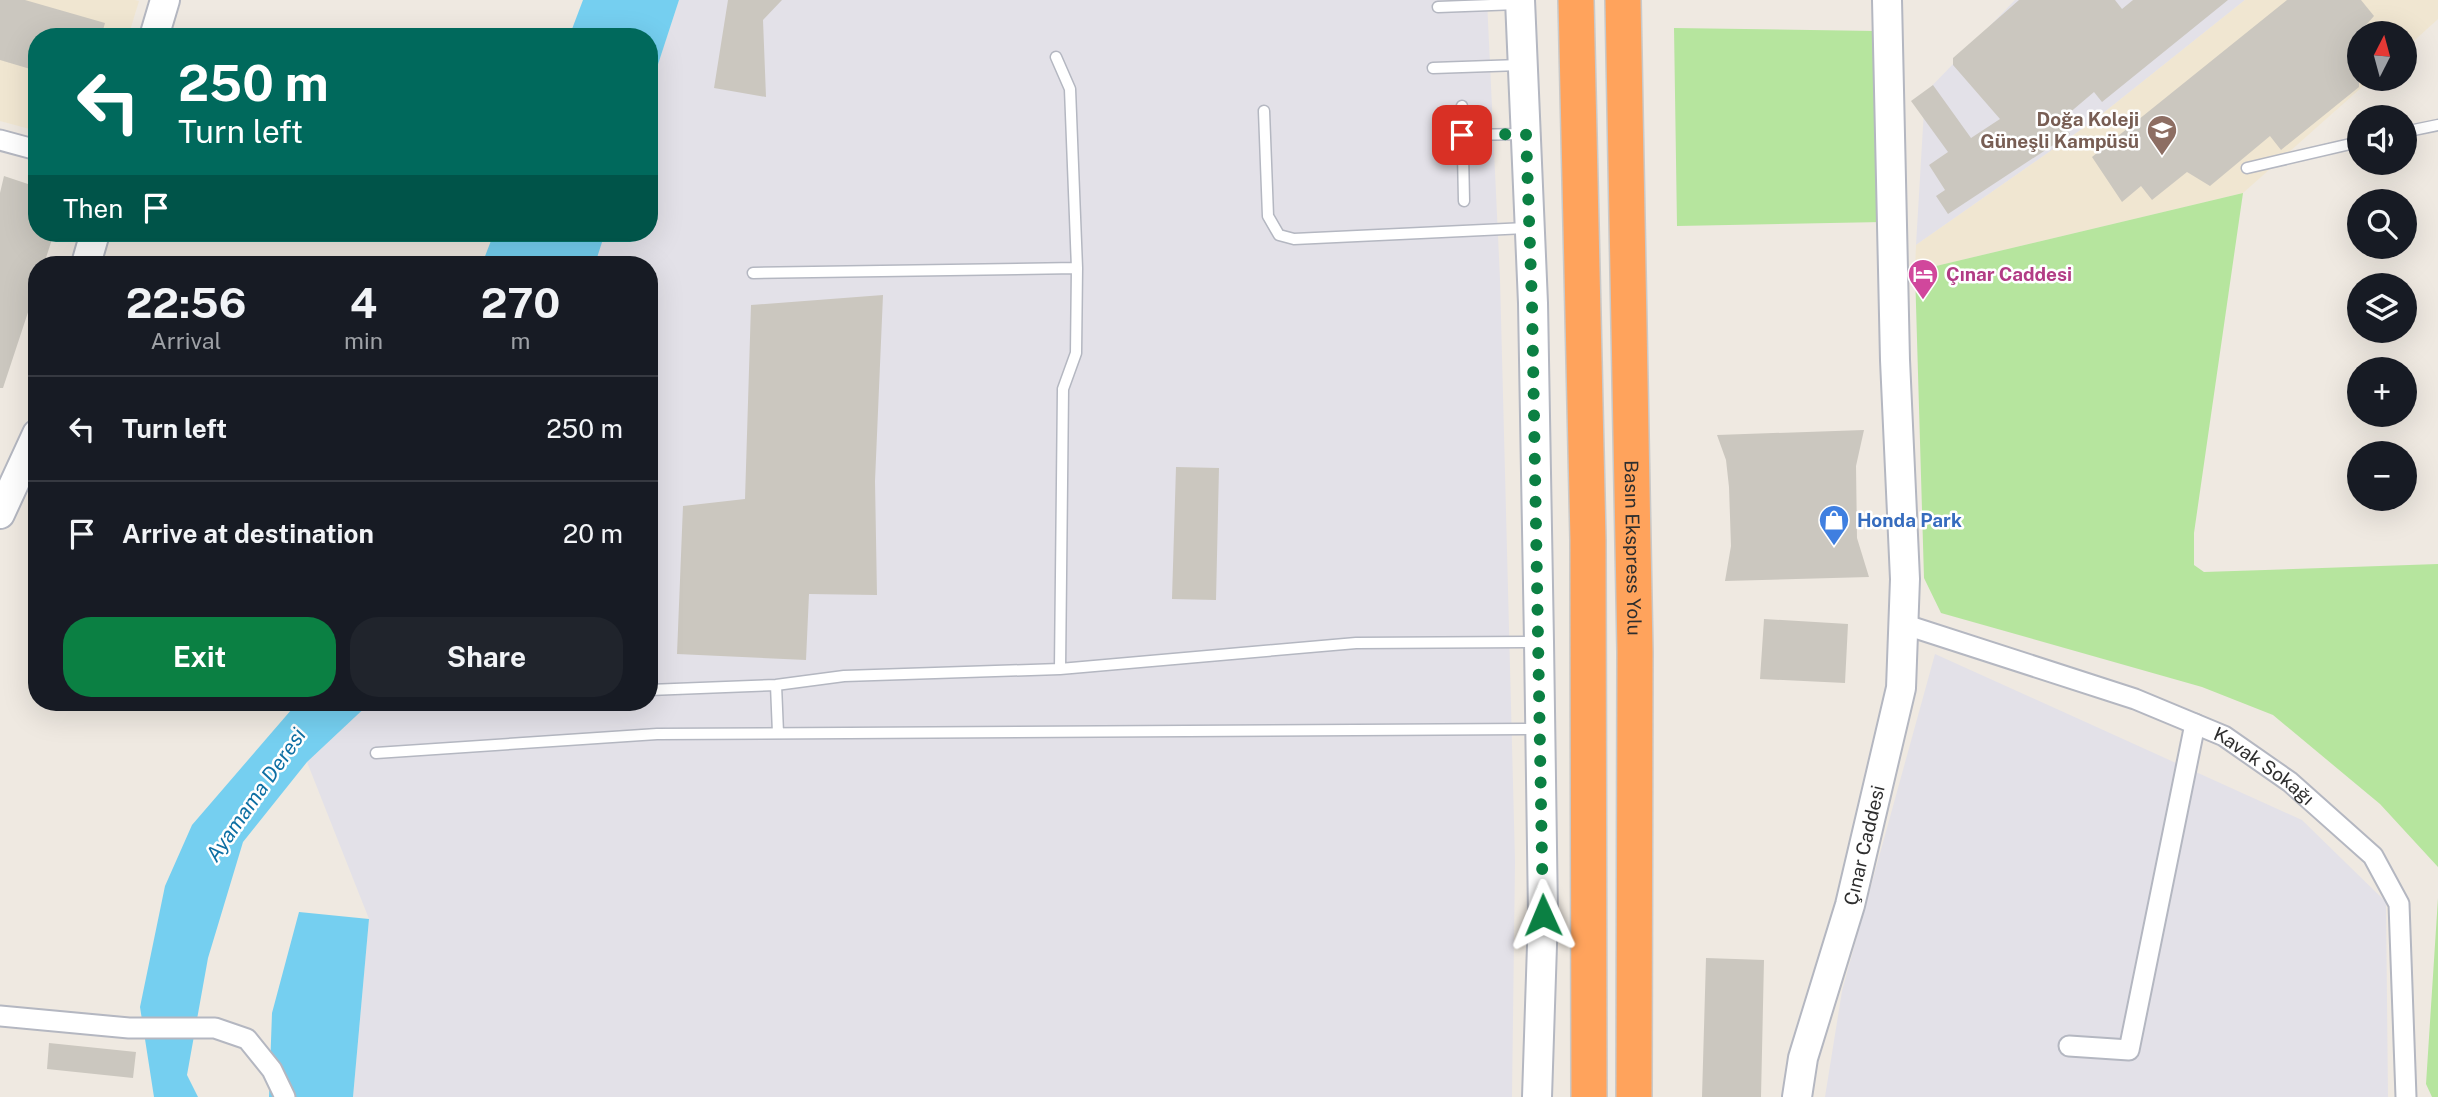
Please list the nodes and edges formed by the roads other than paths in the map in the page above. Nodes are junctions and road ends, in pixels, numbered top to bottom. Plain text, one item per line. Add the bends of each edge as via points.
1 (165, 0) edge
2 (1576, 0) edge
3 (1623, 0) edge
4 (1634, 0) edge
5 (1887, 0) edge
6 (1520, 2) edge
7 (1438, 7) dead end
8 (157, 28) edge
9 (1623, 37) junction
10 (1056, 57) dead end
11 (1523, 65) junction
12 (1433, 68) dead end
13 (1462, 106) dead end
14 (1264, 111) dead end
15 (2438, 125) edge
16 (2417, 129) edge
17 (1526, 134) junction
18 (1462, 135) junction
19 (0, 141) edge
20 (2347, 145) edge
21 (28, 148) edge
22 (2247, 168) dead end
23 (1464, 201) dead end
24 (1530, 228) junction
25 (1077, 268) junction
26 (753, 273) dead end
27 (28, 453) edge
28 (0, 514) edge
29 (1903, 624) junction
30 (1539, 642) junction
31 (1060, 669) junction
32 (776, 685) junction
33 (658, 690) edge
34 (2195, 724) junction
35 (1538, 729) junction
36 (778, 733) junction
37 (376, 753) dead end
38 (0, 1016) edge
39 (2069, 1046) dead end
40 (285, 1097) edge
41 (1537, 1097) edge
42 (1589, 1097) edge
43 (1634, 1097) edge
44 (1797, 1097) edge
45 (2406, 1097) edge

1 - 8 main road
2 - 42 highway via 1588,554
3 - 9 highway, Basın Ekspress Yolu
4 - 9 highway
5 - 29 main road, Çınar Caddesi
6 - 7 lane
6 - 11 main road
9 - 43 highway, Basın Ekspress Yolu via 1635,652
10 - 25 lane via 1070,89
11 - 12 lane
11 - 17 main road
13 - 18 lane
14 - 24 lane via 1268,216 1279,235 1294,239
15 - 16 lane
17 - 18 lane
17 - 24 main road
18 - 23 lane
19 - 21 street
20 - 22 lane
24 - 30 main road
25 - 26 lane
25 - 31 lane via 1076,354 1063,388
27 - 28 main road
29 - 34 street, Kavak Sokağı via 2135,699
29 - 44 main road, Çınar Caddesi via 1901,688 1850,905 1803,1058
30 - 31 lane via 1356,643
30 - 35 main road
31 - 32 lane via 844,676
32 - 33 lane
32 - 36 lane
34 - 39 street via 2129,1050
34 - 45 street, Kavak Sokağı via 2224,736 2290,782 2373,856 2399,904
35 - 36 lane
35 - 41 main road via 1543,915
36 - 37 lane via 657,734
38 - 40 street via 129,1028 215,1028 247,1040 272,1070

